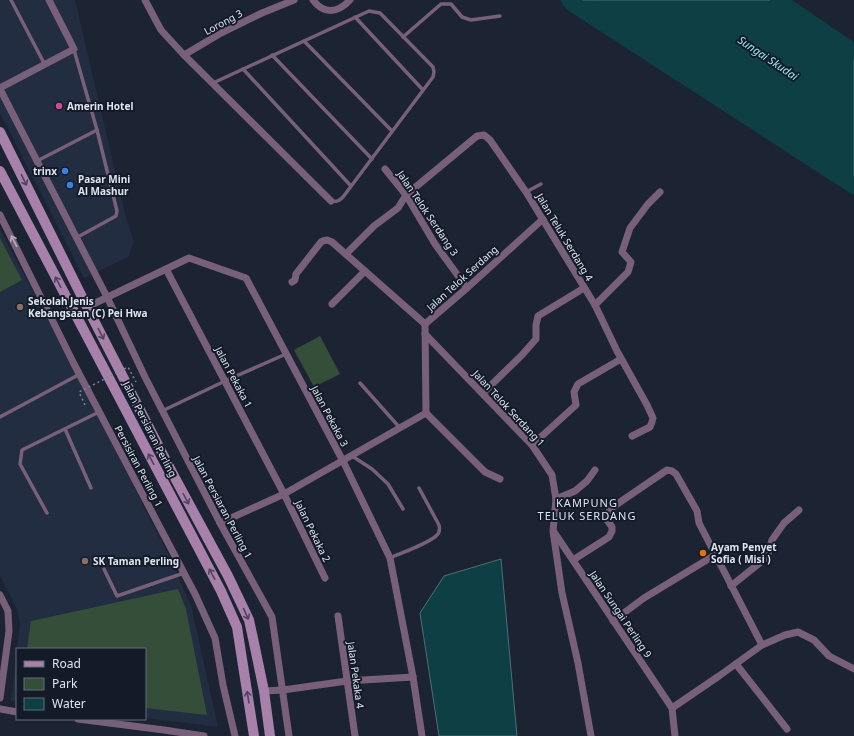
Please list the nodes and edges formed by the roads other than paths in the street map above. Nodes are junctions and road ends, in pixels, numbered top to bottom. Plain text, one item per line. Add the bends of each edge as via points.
1 (12, 0) edge
2 (49, 0) edge
3 (145, 0) edge
4 (294, 0) edge
5 (313, 0) edge
6 (350, 0) edge
7 (500, 16) dead end
8 (355, 17) junction
9 (403, 37) junction
10 (304, 41) junction
11 (74, 49) junction
12 (184, 55) junction
13 (272, 55) junction
14 (45, 65) junction
15 (243, 69) junction
16 (212, 83) junction
17 (0, 89) edge
18 (423, 90) junction
19 (97, 130) junction
20 (392, 131) junction
21 (0, 132) edge
22 (4, 146) edge
23 (372, 159) junction
24 (37, 161) junction
25 (385, 169) dead end
26 (0, 170) edge
27 (541, 184) dead end
28 (351, 186) junction
29 (526, 192) junction
30 (660, 192) dead end
31 (406, 195) junction
32 (331, 201) joint
33 (0, 215) edge
34 (543, 219) junction
35 (76, 238) junction
36 (346, 254) junction
37 (166, 269) junction
38 (365, 271) junction
39 (292, 282) dead end
40 (467, 288) junction
41 (584, 288) junction
42 (107, 297) junction
43 (332, 304) dead end
44 (595, 305) junction
45 (87, 307) junction
46 (425, 324) junction
47 (425, 334) junction
48 (286, 354) junction
49 (621, 358) junction
50 (80, 374) junction
51 (225, 381) junction
52 (360, 383) dead end
53 (483, 393) junction
54 (162, 411) junction
55 (99, 412) junction
56 (426, 413) junction
57 (0, 417) edge
58 (400, 428) junction
59 (66, 429) junction
60 (632, 436) dead end
61 (532, 445) junction
62 (352, 456) junction
63 (342, 461) junction
64 (595, 470) dead end
65 (500, 479) dead end
66 (91, 488) dead end
67 (419, 488) dead end
68 (284, 494) junction
69 (556, 498) junction
70 (403, 509) dead end
71 (799, 510) dead end
72 (47, 513) dead end
73 (220, 523) junction
74 (553, 531) junction
75 (715, 555) junction
76 (390, 558) junction
77 (573, 560) junction
78 (104, 569) dead end
79 (184, 573) junction
80 (325, 578) dead end
81 (731, 586) junction
82 (0, 595) edge
83 (338, 616) dead end
84 (613, 621) junction
85 (762, 645) junction
86 (736, 664) junction
87 (854, 669) edge
88 (413, 677) junction
89 (348, 681) junction
90 (283, 690) junction
91 (264, 691) junction
92 (0, 698) edge
93 (672, 708) junction
94 (0, 710) edge
95 (16, 712) edge
96 (84, 720) edge
97 (787, 729) dead end
98 (164, 733) edge
99 (204, 736) edge
100 (235, 736) edge
101 (254, 736) edge
102 (270, 736) edge
103 (289, 736) edge
104 (355, 736) edge
105 (422, 736) edge
106 (591, 736) edge
107 (675, 736) edge

1 - 14 lane
2 - 11 street
3 - 12 street via 161,30
4 - 12 street, Lorong 3 via 221,32
5 - 6 street via 320,8 326,10 339,9
7 - 9 lane via 471,20 462,17 451,4 441,4
8 - 9 lane via 369,11 380,13
8 - 10 lane
8 - 18 lane
9 - 18 lane via 433,68 433,77
10 - 13 lane
10 - 20 lane
11 - 14 street
11 - 19 lane
12 - 16 street
13 - 15 lane
13 - 23 lane
14 - 17 street
15 - 16 lane
15 - 28 lane
16 - 32 street
17 - 24 street
18 - 20 lane
19 - 24 lane
19 - 35 lane via 117,211 116,216
20 - 23 lane
21 - 22 main road, Jalan Persiaran Perling
22 -> 45 main road, Jalan Persiaran Perling
23 - 28 lane
24 - 35 street
25 - 31 street, Jalan Telok Serdang 3
101 -> 26 main road, Jalan Persiaran Perling via 237,627 221,591
27 - 29 lane
28 - 32 lane via 339,201
29 - 31 street, Jalan Teluk Serdang 4 via 484,135 476,136
29 - 34 street, Jalan Teluk Serdang 4
30 - 44 street via 630,228 622,252 631,262 628,272
31 - 36 street via 398,208 374,226
31 - 40 street, Jalan Telok Serdang 3 via 435,244
50 -> 33 street, Persisiran Perling 1
34 - 40 street, Jalan Telok Serdang
34 - 41 street, Jalan Teluk Serdang 4
35 - 42 street
36 - 38 street
36 - 39 street via 332,242 323,240
37 - 42 street, Jalan Pekaka 3
37 - 48 street, Jalan Pekaka 3 via 189,258 246,278
37 - 51 street, Jalan Pekaka 1
38 - 43 street
38 - 46 street
40 - 46 street, Jalan Telok Serdang
41 - 44 street, Jalan Teluk Serdang 4
41 - 53 street via 538,316 536,340
42 - 45 street, Jalan Pekaka 3
42 - 54 street, Jalan Persiaran Perling 1
44 - 49 street, Jalan Teluk Serdang 4
45 -> 91 main road, Jalan Persiaran Perling via 249,620
46 - 47 street, Jalan Telok Serdang
47 - 53 street, Jalan Telok Serdang 1
47 - 56 street, Jalan Telok Serdang
48 - 51 lane
48 - 63 street, Jalan Pekaka 3
49 - 60 street, Jalan Teluk Serdang 4 via 653,418 650,427
49 - 61 street via 578,384 574,392 576,405
50 - 55 street, Persisiran Perling 1
50 - 57 lane
51 - 54 lane
51 - 68 street, Jalan Pekaka 1
52 - 58 lane
53 - 61 street, Jalan Telok Serdang 1
54 - 73 street, Jalan Persiaran Perling 1
55 - 59 lane
55 - 79 street, Persisiran Perling 1
56 - 58 street
56 - 65 street via 485,472
58 - 62 street
59 - 66 lane
59 - 72 lane via 22,450 20,464
61 - 69 street, Jalan Telok Serdang 1 via 552,475
62 - 63 street
62 - 70 lane via 372,469 388,484
63 - 68 street
63 - 76 street, Jalan Pekaka 3
64 - 69 street via 587,481
67 - 76 lane via 440,530 433,538
68 - 73 street
68 - 80 street, Jalan Pekaka 2
69 - 74 street, Jalan Telok Serdang 1
71 - 81 street via 780,528 772,540 767,557
73 - 90 street, Jalan Persiaran Perling 1 via 272,617
74 - 77 street, Jalan Sungai Perling 9
74 - 106 street, Jalan Telok Serdang 1 via 562,593
75 - 77 street via 699,523 697,511 676,474 667,470 610,509 606,517 612,527 609,537
75 - 81 street
75 - 84 street via 644,598
76 - 88 street, Jalan Pekaka 3
77 - 84 street, Jalan Sungai Perling 9
78 - 79 lane via 117,596
79 - 100 street, Persisiran Perling 1 via 215,638
81 - 85 street
82 - 92 street via 8,611 9,631
83 - 89 street, Jalan Pekaka 4
84 - 93 street, Jalan Sungai Perling 9
85 - 86 street
85 - 87 street via 798,632 814,640 829,656
86 - 93 street
86 - 97 street
88 - 89 street
88 - 105 street, Jalan Pekaka 3
89 - 90 street
89 - 104 street, Jalan Pekaka 4
90 - 91 street
90 - 103 street, Jalan Persiaran Perling 1
91 - 102 main road, Jalan Persiaran Perling
93 - 107 street
94 - 95 street
96 - 98 street
98 - 99 street

